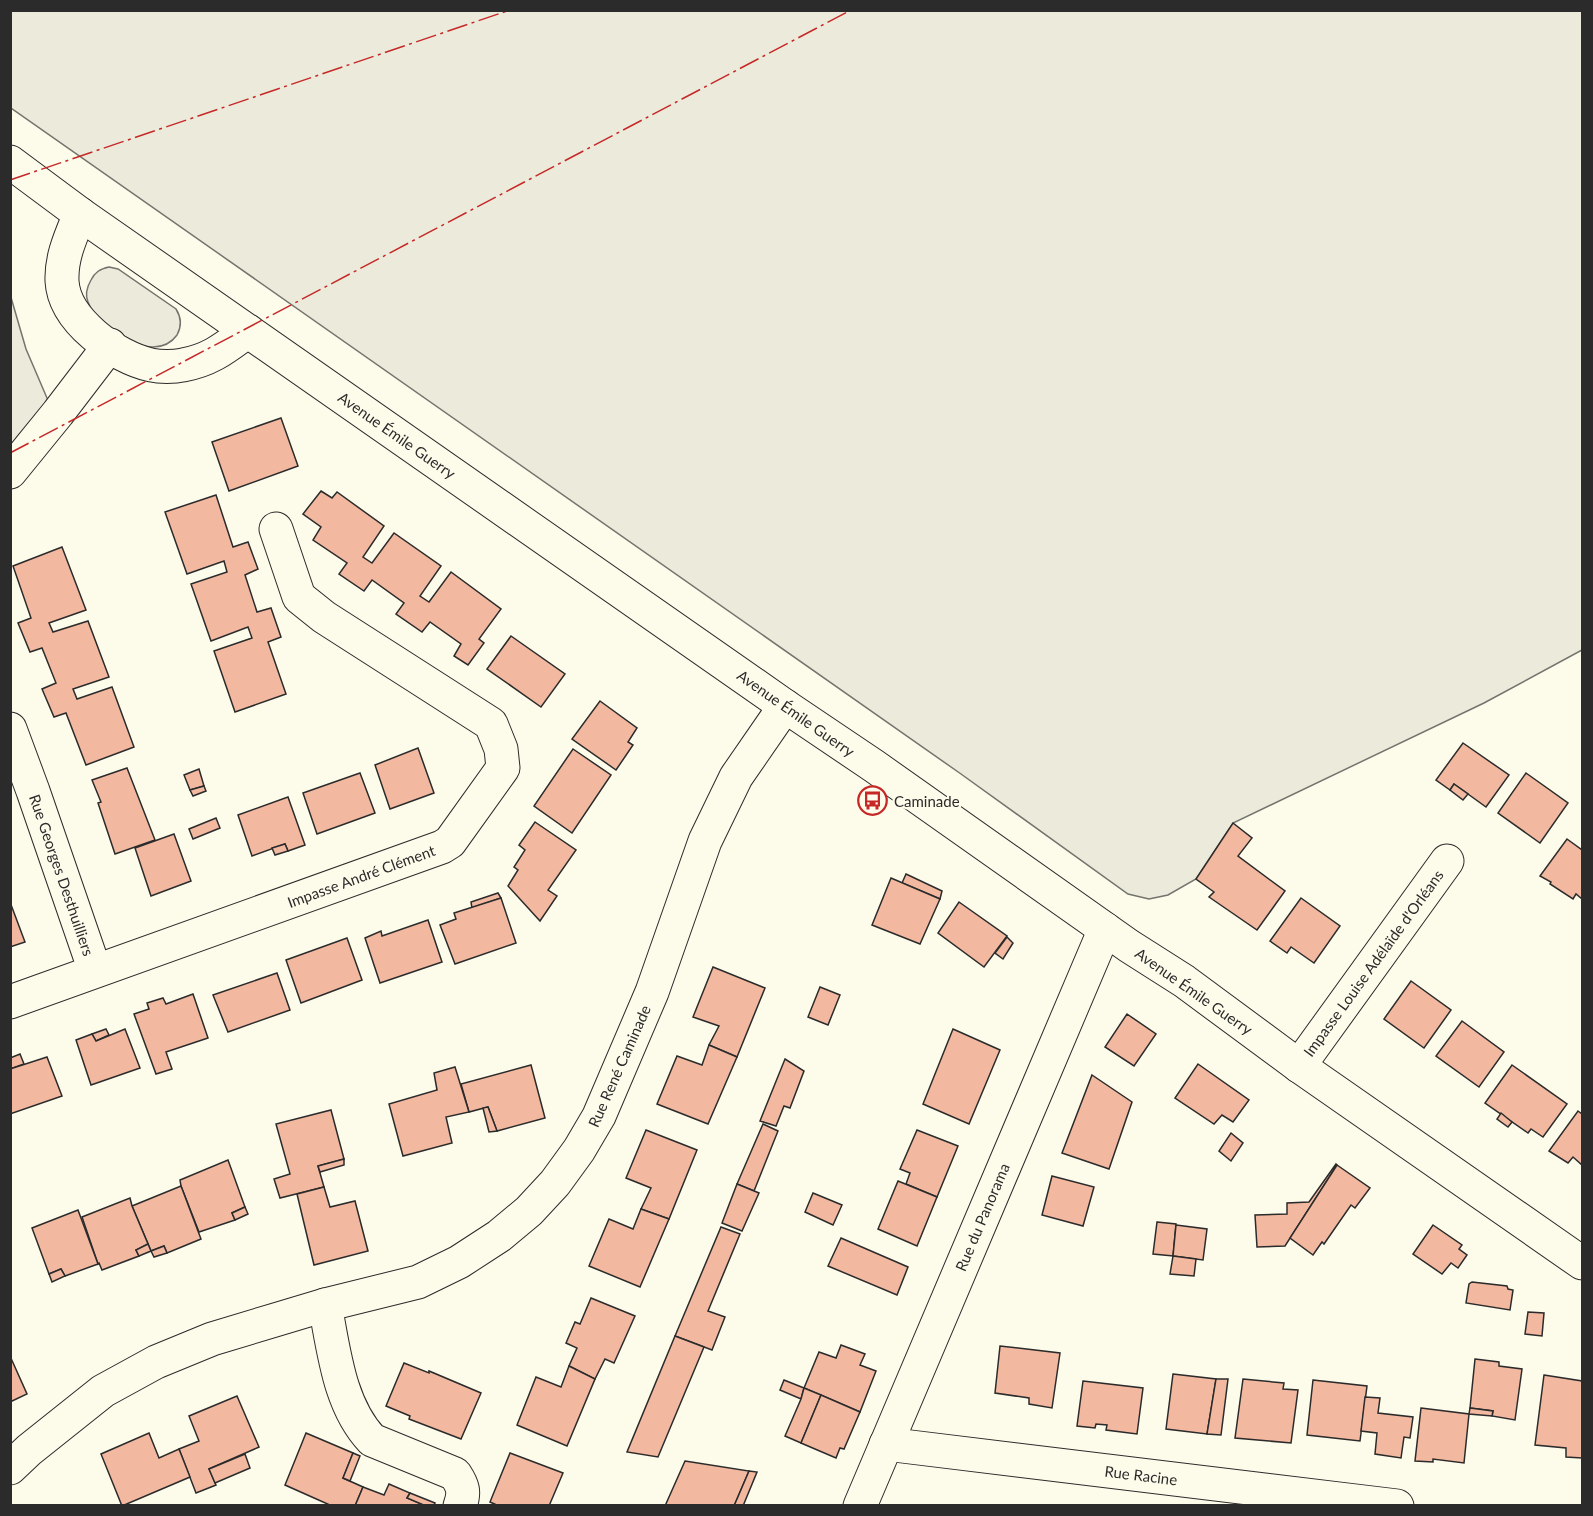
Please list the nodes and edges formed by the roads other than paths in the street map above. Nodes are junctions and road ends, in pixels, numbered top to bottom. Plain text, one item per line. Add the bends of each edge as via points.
1 (10, 162) edge
2 (80, 214) junction
3 (248, 331) junction
4 (110, 345) junction
5 (10, 472) edge
6 (276, 529) dead end
7 (785, 706) junction
8 (10, 729) edge
9 (1447, 861) dead end
10 (1104, 929) junction
11 (95, 971) junction
12 (10, 1002) edge
13 (1299, 1066) junction
14 (1582, 1263) edge
15 (325, 1305) junction
16 (886, 1444) junction
17 (10, 1468) edge
18 (459, 1506) edge
19 (860, 1506) edge
20 (1397, 1506) edge

1 - 2 street, Avenue Émile Guerry
2 - 3 street, Avenue Émile Guerry
2 - 4 street via 64,255 64,295 71,311 89,331
3 - 4 street via 211,357 182,365 153,366
3 - 7 street, Avenue Émile Guerry
4 - 5 street
6 - 11 street, Impasse André Clément via 299,597 324,617 491,723 503,768 450,842 442,847
7 - 10 street, Avenue Émile Guerry
7 - 15 street, Rue René Caminade via 736,777 705,842 652,992 616,1078 599,1116 555,1183 499,1236 459,1262 418,1282
8 - 11 street, Rue Georges Desthuilliers
9 - 13 street, Impasse Louise Adélaïde d'Orléans
10 - 13 street, Avenue Émile Guerry via 1184,981
10 - 16 street, Rue du Panorama
11 - 12 street, Rue Georges Desthuilliers
13 - 14 street, Avenue Émile Guerry
15 - 17 street, Rue René Caminade via 212,1339 156,1362 104,1391
15 - 18 street via 345,1393 363,1430 372,1440 455,1474 463,1486
16 - 19 street, Rue du Panorama
16 - 20 street, Rue Racine

